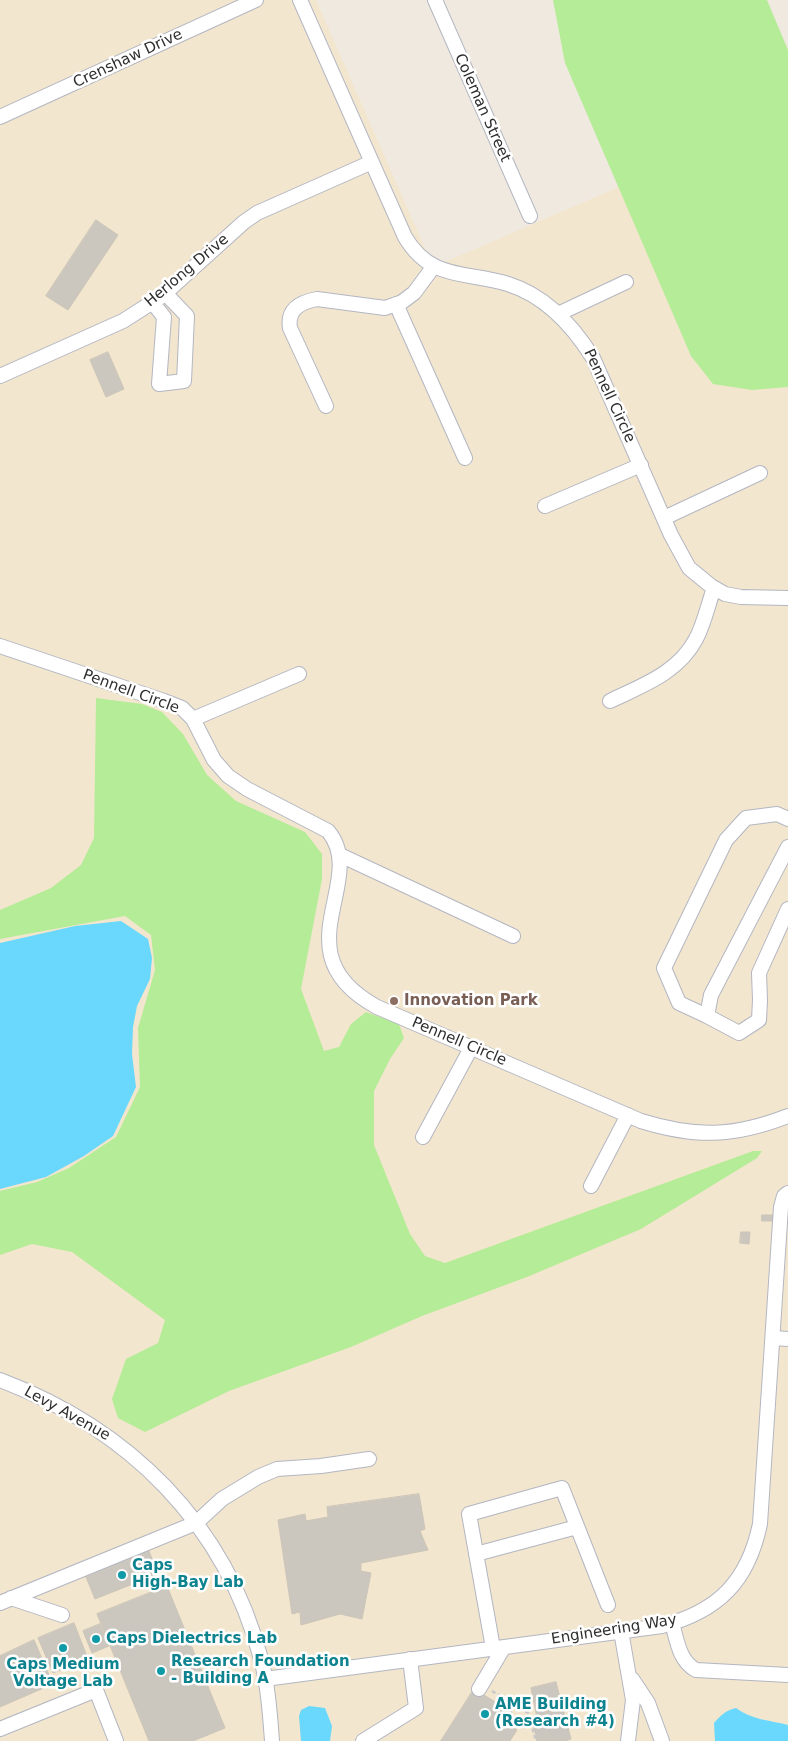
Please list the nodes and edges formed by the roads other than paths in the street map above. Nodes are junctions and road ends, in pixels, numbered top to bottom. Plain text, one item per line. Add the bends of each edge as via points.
1 (256, 0) edge
2 (300, 0) edge
3 (435, 0) edge
4 (0, 117) edge
5 (372, 162) junction
6 (530, 216) dead end
7 (434, 266) junction
8 (626, 282) dead end
9 (165, 293) junction
10 (152, 302) junction
11 (396, 304) junction
12 (558, 314) junction
13 (0, 376) edge
14 (326, 406) dead end
15 (465, 458) dead end
16 (641, 465) junction
17 (760, 473) dead end
18 (545, 506) dead end
19 (664, 518) junction
20 (714, 588) junction
21 (788, 598) edge
22 (0, 646) edge
23 (299, 674) dead end
24 (610, 701) dead end
25 (194, 719) junction
26 (788, 819) edge
27 (788, 846) edge
28 (340, 855) junction
29 (788, 909) edge
30 (513, 936) dead end
31 (707, 1016) junction
32 (471, 1048) junction
33 (628, 1116) junction
34 (787, 1120) edge
35 (423, 1137) dead end
36 (591, 1186) dead end
37 (788, 1194) edge
38 (774, 1338) junction
39 (788, 1339) edge
40 (0, 1380) edge
41 (369, 1459) dead end
42 (196, 1523) junction
43 (577, 1526) junction
44 (476, 1554) junction
45 (6, 1600) edge
46 (608, 1605) dead end
47 (62, 1615) dead end
48 (672, 1623) junction
49 (621, 1631) junction
50 (499, 1648) junction
51 (410, 1659) junction
52 (788, 1675) edge
53 (629, 1676) junction
54 (265, 1678) junction
55 (480, 1687) road end
56 (0, 1729) edge
57 (116, 1741) edge
58 (272, 1741) edge
59 (363, 1741) edge
60 (628, 1741) edge
61 (662, 1741) edge

1 - 4 street, Crenshaw Drive
2 - 5 street, Pennell Circle
3 - 6 street, Coleman Street
5 - 7 street, Pennell Circle via 404,237 422,260
5 - 9 street, Herlong Drive via 244,222
7 - 11 street via 414,293
7 - 12 street, Pennell Circle via 510,285 540,299
8 - 12 street
9 - 10 street, Herlong Drive
9 - 10 street via 188,316 184,381 158,384 164,317
10 - 13 street, Herlong Drive via 123,321
11 - 14 street via 379,308 317,299 307,301 290,314 290,328
11 - 15 street
12 - 16 street, Pennell Circle via 583,341 593,358
16 - 18 street
16 - 19 street, Pennell Circle
17 - 19 street
19 - 20 street, Pennell Circle via 689,568
20 - 21 street, Pennell Circle via 741,597
20 - 24 street via 697,638 680,662 662,676
22 - 25 street, Pennell Circle via 175,705
23 - 25 street
25 - 28 street, Pennell Circle via 214,760 228,776 328,831
26 - 31 street via 777,814 746,818 726,840 664,968 679,1003
27 - 31 street via 711,995
28 - 30 street
28 - 32 street, Pennell Circle via 330,914 329,942 332,957 344,981 353,991 377,1006
29 - 31 street via 759,972 759,1020 738,1032
32 - 33 street, Pennell Circle
32 - 35 street
33 - 34 street, Pennell Circle via 661,1127 699,1133 741,1131
33 - 36 street
37 - 38 street, Engineering Way via 781,1206
38 - 39 street
38 - 48 street, Engineering Way via 763,1503 750,1560 736,1581 712,1605
40 - 42 street, Levy Avenue via 45,1399 116,1442 146,1466
41 - 42 street via 278,1469 264,1474 222,1499
42 - 45 street
42 - 54 street, Levy Avenue via 228,1573 257,1647
43 - 44 street
43 - 44 street via 562,1488 469,1514
43 - 46 street
44 - 50 street
45 - 47 street
48 - 49 street, Engineering Way
48 - 52 street via 682,1656 689,1667
49 - 50 street, Engineering Way
49 - 53 street
50 - 51 street, Engineering Way
50 - 55 street
51 - 54 street, Engineering Way
51 - 59 street via 416,1708
53 - 60 street via 633,1700
53 - 61 street via 648,1703
54 - 58 street, Levy Avenue
56 - 57 street via 96,1690

